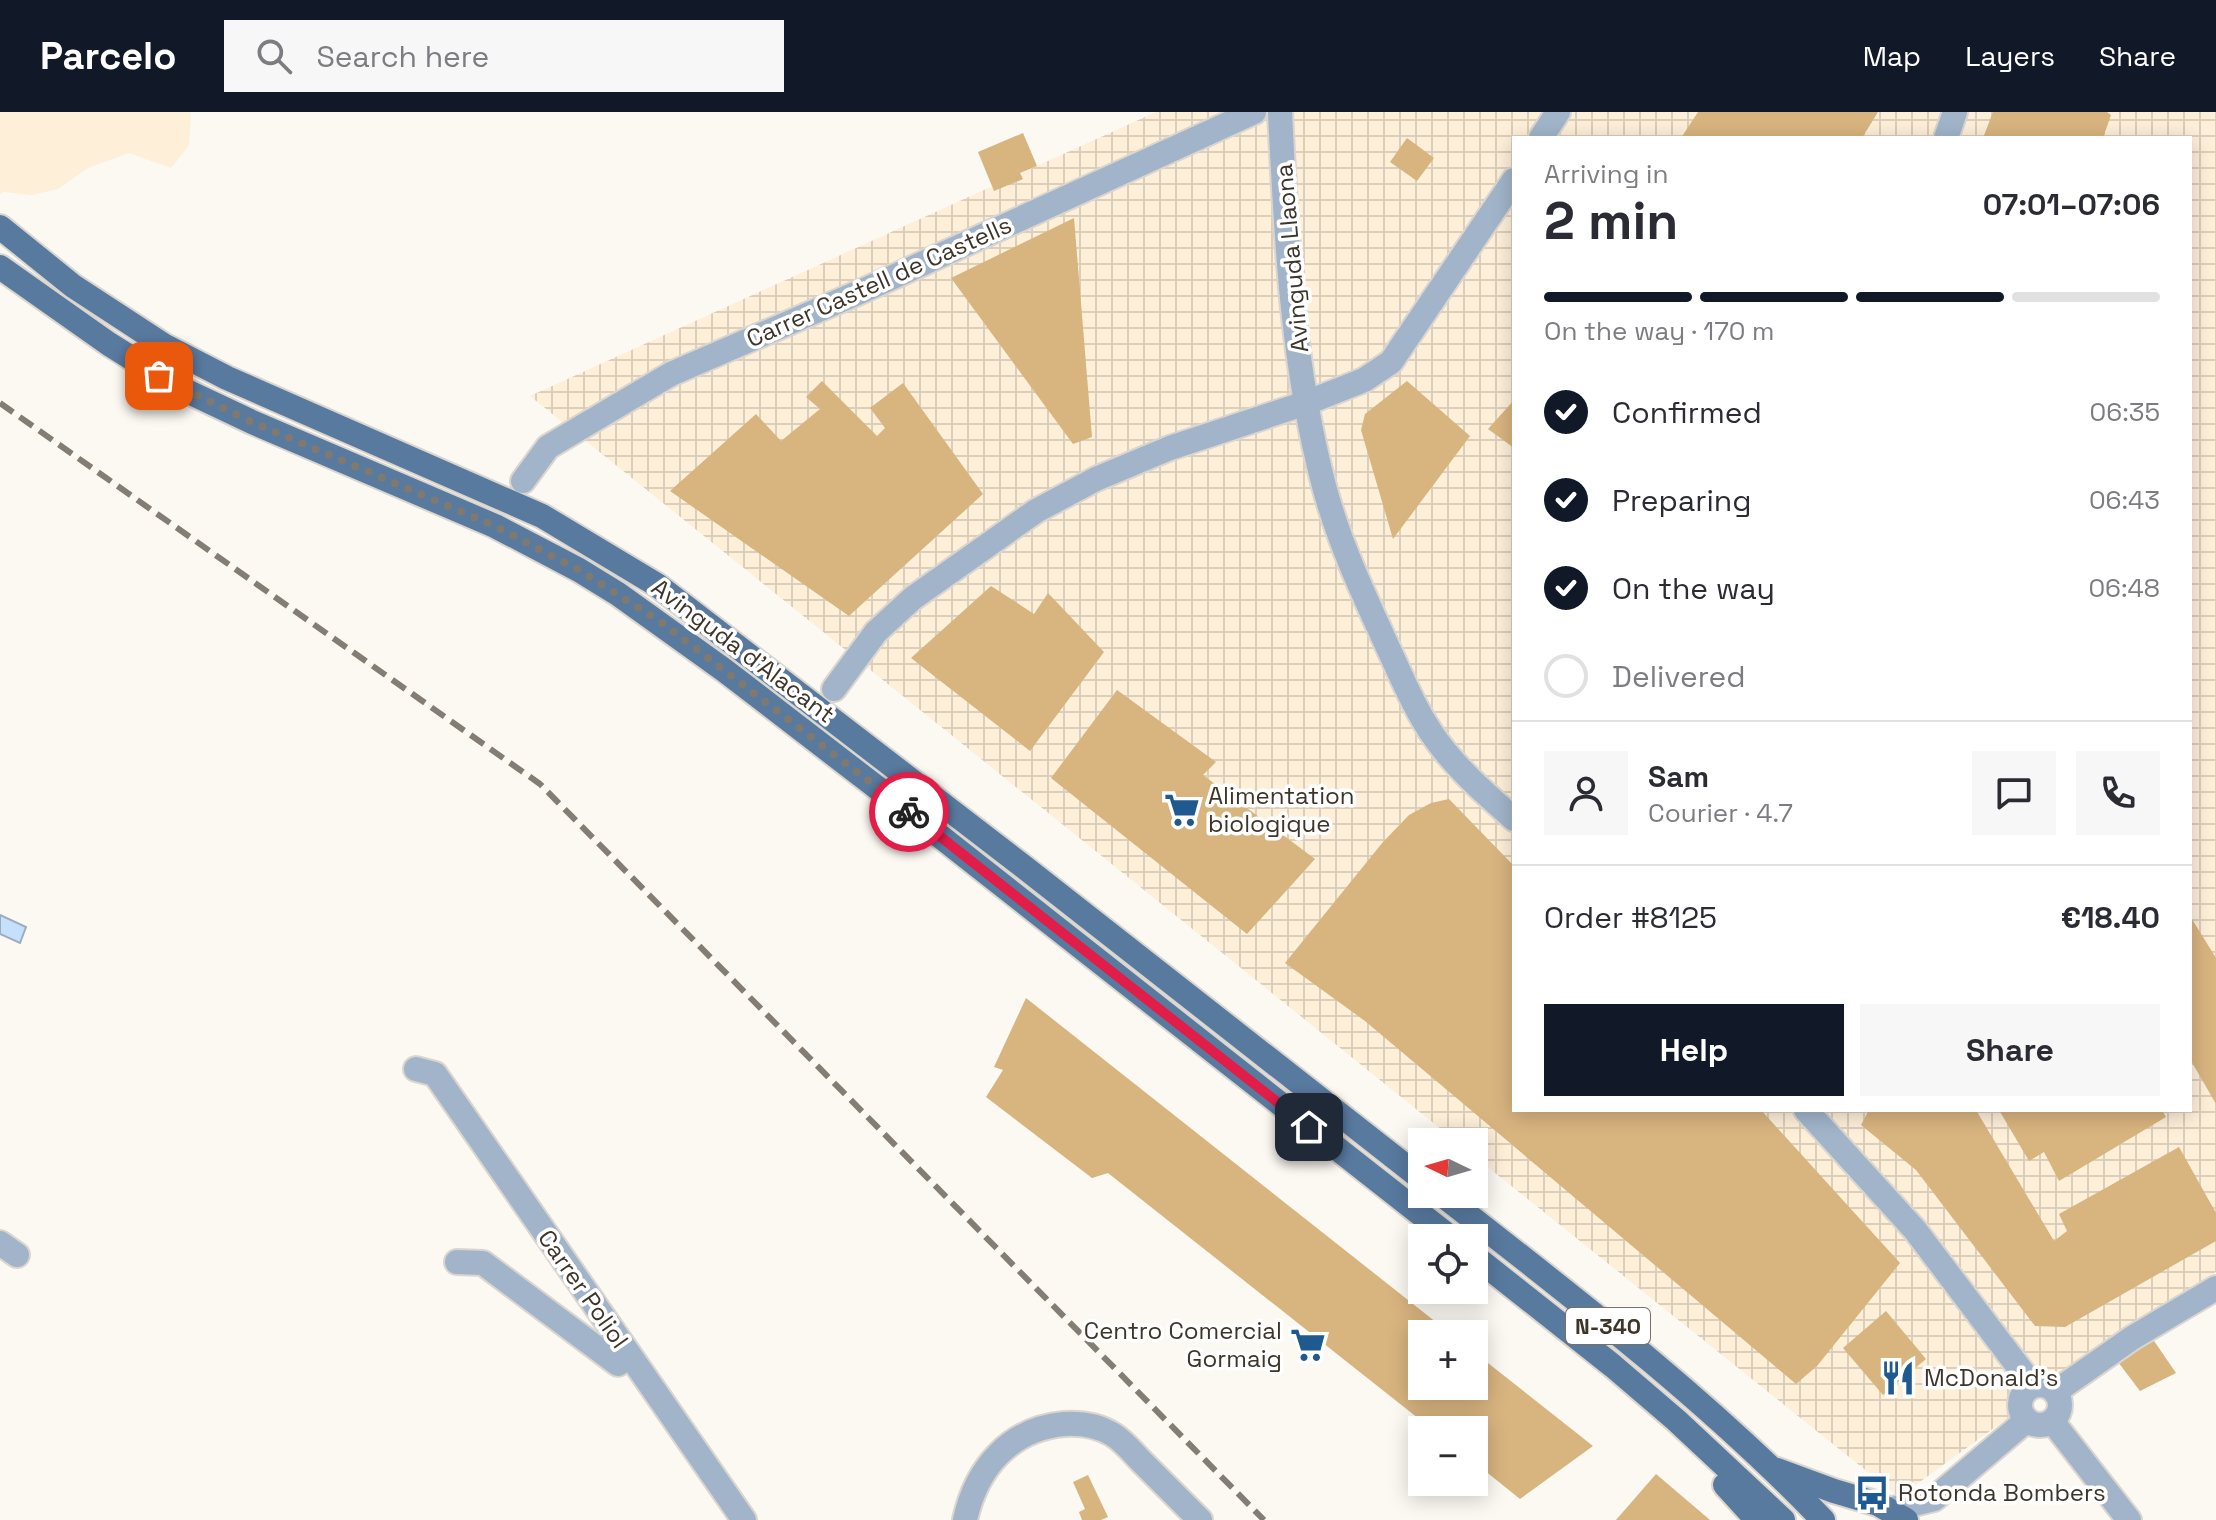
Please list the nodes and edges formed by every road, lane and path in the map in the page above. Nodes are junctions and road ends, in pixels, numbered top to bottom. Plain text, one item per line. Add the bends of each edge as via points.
1 (1254, 112) edge
2 (1280, 112) edge
3 (1558, 112) edge
4 (1955, 112) edge
5 (1542, 136) edge
6 (1947, 136) edge
7 (1512, 186) edge
8 (0, 227) edge
9 (0, 260) edge
10 (0, 267) edge
11 (25, 285) junction
12 (1306, 403) junction
13 (523, 481) dead end
14 (834, 689) dead end
15 (1512, 817) edge
16 (416, 1069) dead end
17 (1808, 1112) edge
18 (1408, 1168) edge
19 (1459, 1208) edge
20 (1433, 1224) edge
21 (457, 1262) dead end
22 (1488, 1267) edge
23 (2216, 1288) edge
24 (629, 1356) junction
25 (2044, 1389) junction
26 (1676, 1420) junction
27 (2027, 1420) junction
28 (2052, 1421) junction
29 (1768, 1466) junction
30 (1931, 1510) edge
31 (1891, 1511) edge
32 (744, 1520) edge
33 (965, 1520) edge
34 (1200, 1520) edge
35 (1757, 1520) edge
36 (1783, 1520) edge
37 (1823, 1520) edge
38 (1835, 1520) edge
39 (2129, 1520) edge

1 - 13 street, Carrer Castell de Castells via 671,374 548,447
2 - 12 street, Avinguda Llaona via 1293,308
3 - 5 street
4 - 6 street
7 - 12 street via 1391,362 1364,380
8 - 18 main road, Avinguda d'Alacant via 73,286 165,346 542,516 657,585
9 - 11 main road, Avinguda d'Alacant
10 - 11 main road, Avinguda d'Alacant
11 - 20 main road, Avinguda d'Alacant via 176,386 495,526 618,594 915,817
12 - 14 street via 1170,448 1036,511 913,598 876,632
12 - 15 street, Avinguda Llaona via 1324,487 1354,575 1403,679 1436,740
16 - 24 street, Carrer Poliol via 435,1074
17 - 25 street via 1915,1230
19 - 29 main road, N-340 via 1639,1351
21 - 24 street via 483,1263 618,1364
22 - 26 main road, N-340
23 - 25 street
24 - 32 street, Carrer Poliol
25 - 27 street via 2023,1395 2020,1402
25 - 28 street via 2060,1408
26 - 35 main road via 1706,1468
26 - 36 main road, N-340
27 - 28 street via 2038,1425
27 - 30 street
28 - 39 street
29 - 31 main road
29 - 37 main road, N-340
30 - 31 street
31 - 38 main road via 1861,1504
33 - 34 street via 977,1482 1003,1448 1028,1433 1079,1423 1120,1440

